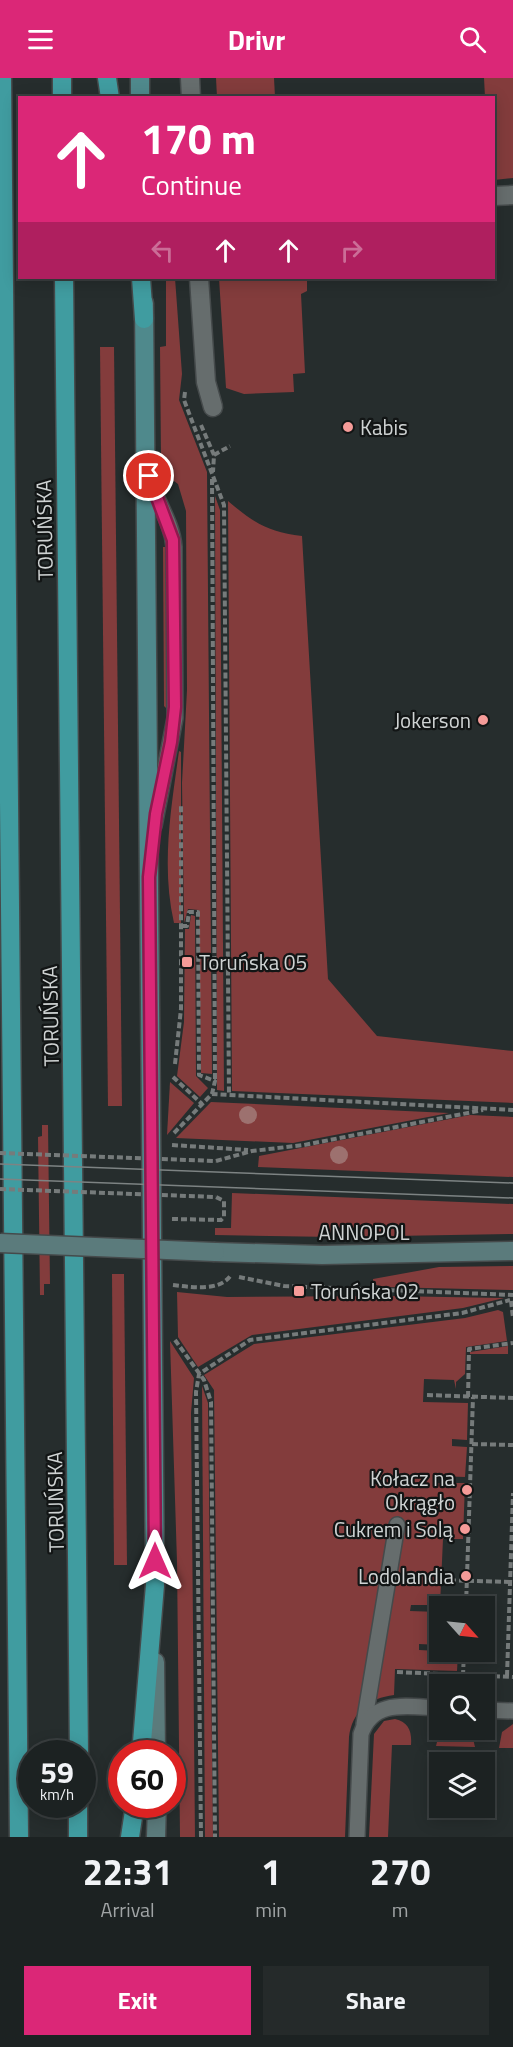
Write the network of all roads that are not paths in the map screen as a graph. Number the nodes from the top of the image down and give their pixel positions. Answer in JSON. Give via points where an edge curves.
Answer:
{"nodes":[{"id":1,"x":2,"y":78,"type":"edge"},
{"id":2,"x":62,"y":78,"type":"edge"},
{"id":3,"x":106,"y":78,"type":"edge"},
{"id":4,"x":140,"y":78,"type":"edge"},
{"id":5,"x":190,"y":78,"type":"edge"},
{"id":6,"x":62,"y":96,"type":"edge"},
{"id":7,"x":110,"y":96,"type":"edge"},
{"id":8,"x":140,"y":96,"type":"edge"},
{"id":9,"x":190,"y":96,"type":"edge"},
{"id":10,"x":513,"y":195,"type":"edge"},
{"id":11,"x":495,"y":196,"type":"edge"},
{"id":12,"x":64,"y":279,"type":"edge"},
{"id":13,"x":142,"y":279,"type":"edge"},
{"id":14,"x":199,"y":279,"type":"edge"},
{"id":15,"x":144,"y":320,"type":"joint"},
{"id":16,"x":213,"y":407,"type":"dead end"},
{"id":17,"x":145,"y":452,"type":"junction"},
{"id":18,"x":149,"y":877,"type":"junction"},
{"id":19,"x":0,"y":1243,"type":"edge"},
{"id":20,"x":513,"y":1251,"type":"edge"},
{"id":21,"x":397,"y":1525,"type":"dead end"},
{"id":22,"x":155,"y":1585,"type":"junction"},
{"id":23,"x":429,"y":1708,"type":"edge"},
{"id":24,"x":495,"y":1710,"type":"edge"},
{"id":25,"x":513,"y":1711,"type":"edge"},
{"id":26,"x":364,"y":1724,"type":"junction"},
{"id":27,"x":79,"y":1740,"type":"edge"},
{"id":28,"x":142,"y":1740,"type":"edge"},
{"id":29,"x":156,"y":1740,"type":"edge"},
{"id":30,"x":78,"y":1818,"type":"edge"},
{"id":31,"x":133,"y":1818,"type":"edge"},
{"id":32,"x":157,"y":1818,"type":"edge"},
{"id":33,"x":19,"y":1837,"type":"edge"},
{"id":34,"x":78,"y":1837,"type":"edge"},
{"id":35,"x":130,"y":1837,"type":"edge"},
{"id":36,"x":156,"y":1837,"type":"edge"},
{"id":37,"x":357,"y":1837,"type":"edge"}],
"edges":[{"from":1,"to":33,"type":"highway","name":"TORUŃSKA"},
{"from":2,"to":6,"type":"highway"},
{"from":3,"to":7,"type":"highway"},
{"from":4,"to":8,"type":"main road"},
{"from":5,"to":9,"type":"street"},
{"from":10,"to":11,"type":"street"},
{"from":12,"to":27,"type":"highway","name":"TORUŃSKA"},
{"from":13,"to":15,"type":"highway"},
{"from":14,"to":16,"type":"street","via":[[206,382]]},
{"from":15,"to":17,"type":"main road"},
{"from":17,"to":18,"type":"main road"},
{"from":17,"to":18,"type":"lane","via":[[151,486],[172,532],[174,556],[175,718],[156,814]]},
{"from":18,"to":22,"type":"main road"},
{"from":19,"to":20,"type":"street","name":"ANNOPOL","bridge":true,"via":[[322,1255]]},
{"from":21,"to":26,"type":"lane"},
{"from":22,"to":28,"type":"highway"},
{"from":22,"to":29,"type":"street"},
{"from":23,"to":26,"type":"lane","via":[[388,1707],[370,1715]]},
{"from":24,"to":25,"type":"lane"},
{"from":26,"to":37,"type":"lane"},
{"from":30,"to":34,"type":"highway"},
{"from":31,"to":35,"type":"highway"},
{"from":32,"to":36,"type":"street"}]}
